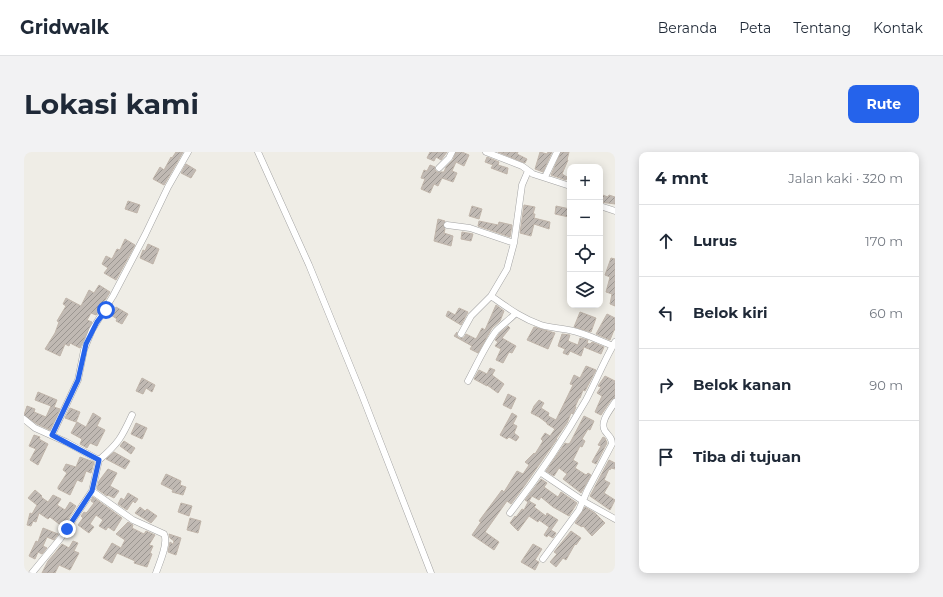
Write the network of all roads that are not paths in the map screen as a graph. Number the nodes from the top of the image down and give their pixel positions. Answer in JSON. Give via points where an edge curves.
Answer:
{"nodes":[{"id":1,"x":188,"y":152,"type":"edge"},
{"id":2,"x":258,"y":152,"type":"edge"},
{"id":3,"x":452,"y":152,"type":"edge"},
{"id":4,"x":486,"y":152,"type":"edge"},
{"id":5,"x":557,"y":152,"type":"edge"},
{"id":6,"x":439,"y":168,"type":"dead end"},
{"id":7,"x":528,"y":171,"type":"junction"},
{"id":8,"x":546,"y":177,"type":"junction"},
{"id":9,"x":567,"y":185,"type":"edge"},
{"id":10,"x":603,"y":207,"type":"edge"},
{"id":11,"x":615,"y":211,"type":"edge"},
{"id":12,"x":447,"y":225,"type":"dead end"},
{"id":13,"x":514,"y":243,"type":"junction"},
{"id":14,"x":491,"y":296,"type":"junction"},
{"id":15,"x":515,"y":314,"type":"junction"},
{"id":16,"x":461,"y":334,"type":"dead end"},
{"id":17,"x":614,"y":344,"type":"edge"},
{"id":18,"x":468,"y":381,"type":"dead end"},
{"id":19,"x":615,"y":402,"type":"edge"},
{"id":20,"x":132,"y":415,"type":"dead end"},
{"id":21,"x":24,"y":419,"type":"edge"},
{"id":22,"x":52,"y":435,"type":"junction"},
{"id":23,"x":99,"y":460,"type":"junction"},
{"id":24,"x":540,"y":472,"type":"junction"},
{"id":25,"x":92,"y":491,"type":"junction"},
{"id":26,"x":582,"y":501,"type":"junction"},
{"id":27,"x":510,"y":513,"type":"dead end"},
{"id":28,"x":615,"y":519,"type":"edge"},
{"id":29,"x":543,"y":559,"type":"dead end"},
{"id":30,"x":32,"y":573,"type":"edge"},
{"id":31,"x":156,"y":573,"type":"edge"},
{"id":32,"x":431,"y":573,"type":"edge"}],
"edges":[{"from":1,"to":22,"type":"street","via":[[113,296],[92,330],[84,350],[78,380]]},
{"from":2,"to":32,"type":"street","via":[[309,266]]},
{"from":3,"to":6,"type":"street"},
{"from":4,"to":7,"type":"street","via":[[518,164]]},
{"from":5,"to":8,"type":"street"},
{"from":7,"to":8,"type":"street"},
{"from":7,"to":13,"type":"street","via":[[522,184]]},
{"from":8,"to":9,"type":"street"},
{"from":10,"to":11,"type":"street"},
{"from":12,"to":13,"type":"street","via":[[470,228]]},
{"from":13,"to":14,"type":"street","via":[[507,268]]},
{"from":14,"to":15,"type":"street"},
{"from":14,"to":16,"type":"street","via":[[471,316]]},
{"from":15,"to":17,"type":"street","via":[[545,326]]},
{"from":15,"to":18,"type":"street","via":[[493,336]]},
{"from":17,"to":24,"type":"street","via":[[576,417]]},
{"from":19,"to":26,"type":"street","via":[[603,424],[612,444]]},
{"from":20,"to":23,"type":"street","via":[[121,439]]},
{"from":21,"to":22,"type":"street","via":[[35,428]]},
{"from":22,"to":23,"type":"street"},
{"from":23,"to":25,"type":"street"},
{"from":24,"to":26,"type":"street"},
{"from":24,"to":27,"type":"street"},
{"from":25,"to":30,"type":"street"},
{"from":25,"to":31,"type":"street","via":[[133,520],[166,536]]},
{"from":26,"to":28,"type":"street"},
{"from":26,"to":29,"type":"street","via":[[579,510]]}]}
